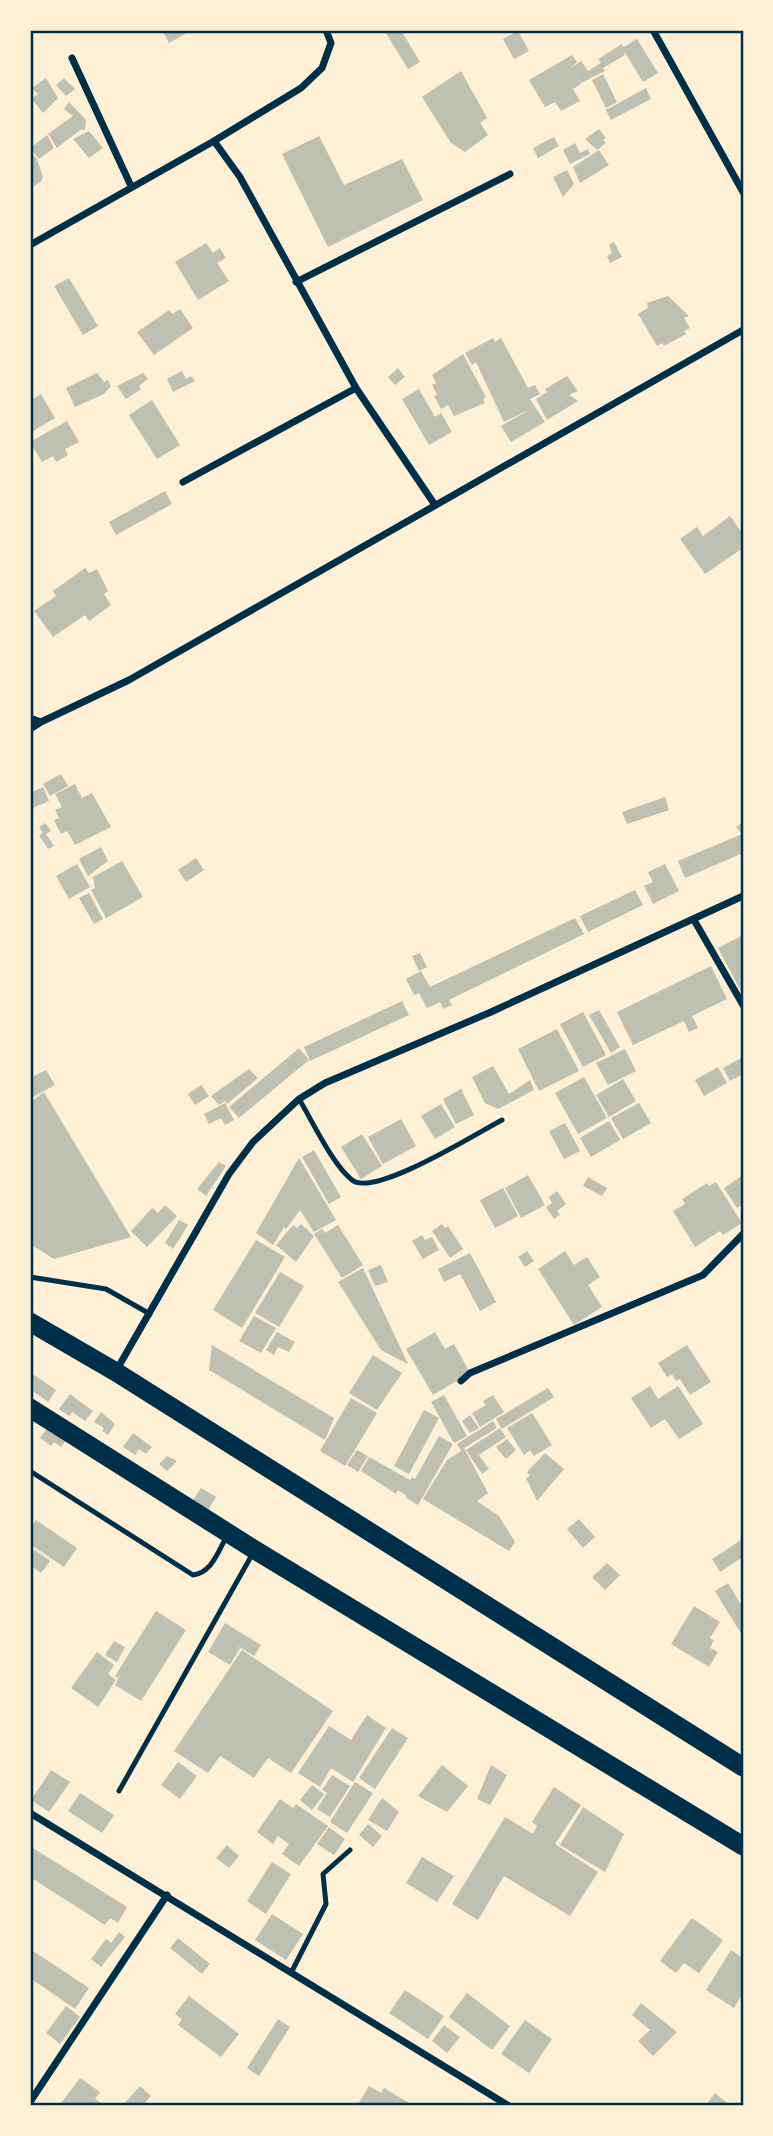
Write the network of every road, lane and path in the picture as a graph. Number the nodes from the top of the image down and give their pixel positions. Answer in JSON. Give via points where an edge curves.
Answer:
{"nodes":[{"id":1,"x":326,"y":30,"type":"edge"},
{"id":2,"x":653,"y":30,"type":"edge"},
{"id":3,"x":72,"y":58,"type":"dead end"},
{"id":4,"x":214,"y":141,"type":"junction"},
{"id":5,"x":510,"y":174,"type":"dead end"},
{"id":6,"x":131,"y":186,"type":"junction"},
{"id":7,"x":743,"y":192,"type":"edge"},
{"id":8,"x":30,"y":245,"type":"edge"},
{"id":9,"x":296,"y":282,"type":"junction"},
{"id":10,"x":743,"y":330,"type":"edge"},
{"id":11,"x":356,"y":388,"type":"junction"},
{"id":12,"x":183,"y":482,"type":"dead end"},
{"id":13,"x":435,"y":505,"type":"junction"},
{"id":14,"x":30,"y":718,"type":"edge"},
{"id":15,"x":41,"y":722,"type":"junction"},
{"id":16,"x":30,"y":729,"type":"edge"},
{"id":17,"x":743,"y":896,"type":"edge"},
{"id":18,"x":694,"y":919,"type":"junction"},
{"id":19,"x":743,"y":1005,"type":"edge"},
{"id":20,"x":299,"y":1099,"type":"junction"},
{"id":21,"x":502,"y":1119,"type":"dead end"},
{"id":22,"x":743,"y":1234,"type":"edge"},
{"id":23,"x":30,"y":1277,"type":"edge"},
{"id":24,"x":150,"y":1314,"type":"junction"},
{"id":25,"x":30,"y":1322,"type":"edge"},
{"id":26,"x":116,"y":1372,"type":"junction"},
{"id":27,"x":461,"y":1381,"type":"dead end"},
{"id":28,"x":30,"y":1408,"type":"edge"},
{"id":29,"x":30,"y":1471,"type":"edge"},
{"id":30,"x":229,"y":1533,"type":"junction"},
{"id":31,"x":255,"y":1550,"type":"junction"},
{"id":32,"x":743,"y":1767,"type":"edge"},
{"id":33,"x":119,"y":1791,"type":"dead end"},
{"id":34,"x":30,"y":1813,"type":"edge"},
{"id":35,"x":743,"y":1846,"type":"edge"},
{"id":36,"x":349,"y":1850,"type":"dead end"},
{"id":37,"x":167,"y":1895,"type":"junction"},
{"id":38,"x":290,"y":1973,"type":"junction"},
{"id":39,"x":30,"y":2102,"type":"edge"},
{"id":40,"x":509,"y":2106,"type":"edge"}],
"edges":[{"from":1,"to":4,"type":"street","via":[[331,43],[322,68],[301,88]]},
{"from":2,"to":7,"type":"street"},
{"from":3,"to":6,"type":"street"},
{"from":4,"to":6,"type":"street"},
{"from":4,"to":9,"type":"street","via":[[240,177]]},
{"from":5,"to":9,"type":"street"},
{"from":6,"to":8,"type":"street"},
{"from":9,"to":11,"type":"street"},
{"from":10,"to":13,"type":"street"},
{"from":11,"to":12,"type":"street"},
{"from":11,"to":13,"type":"street"},
{"from":13,"to":15,"type":"street","via":[[129,680]]},
{"from":14,"to":15,"type":"street"},
{"from":15,"to":16,"type":"street"},
{"from":17,"to":18,"type":"street"},
{"from":18,"to":19,"type":"street"},
{"from":18,"to":20,"type":"street","via":[[325,1083]]},
{"from":20,"to":21,"type":"lane","via":[[337,1161],[353,1181],[364,1184],[390,1179]]},
{"from":20,"to":24,"type":"street","via":[[253,1142],[229,1174]]},
{"from":22,"to":27,"type":"street","via":[[703,1275],[470,1373]]},
{"from":23,"to":24,"type":"lane","via":[[107,1289]]},
{"from":24,"to":26,"type":"street"},
{"from":25,"to":26,"type":"highway"},
{"from":26,"to":32,"type":"highway"},
{"from":28,"to":30,"type":"highway"},
{"from":29,"to":30,"type":"lane","via":[[193,1575],[209,1568]]},
{"from":30,"to":31,"type":"highway"},
{"from":31,"to":33,"type":"lane"},
{"from":31,"to":35,"type":"highway"},
{"from":34,"to":37,"type":"street"},
{"from":36,"to":38,"type":"lane","via":[[323,1874],[326,1904]]},
{"from":37,"to":38,"type":"street"},
{"from":37,"to":39,"type":"street"},
{"from":38,"to":40,"type":"street"}]}
